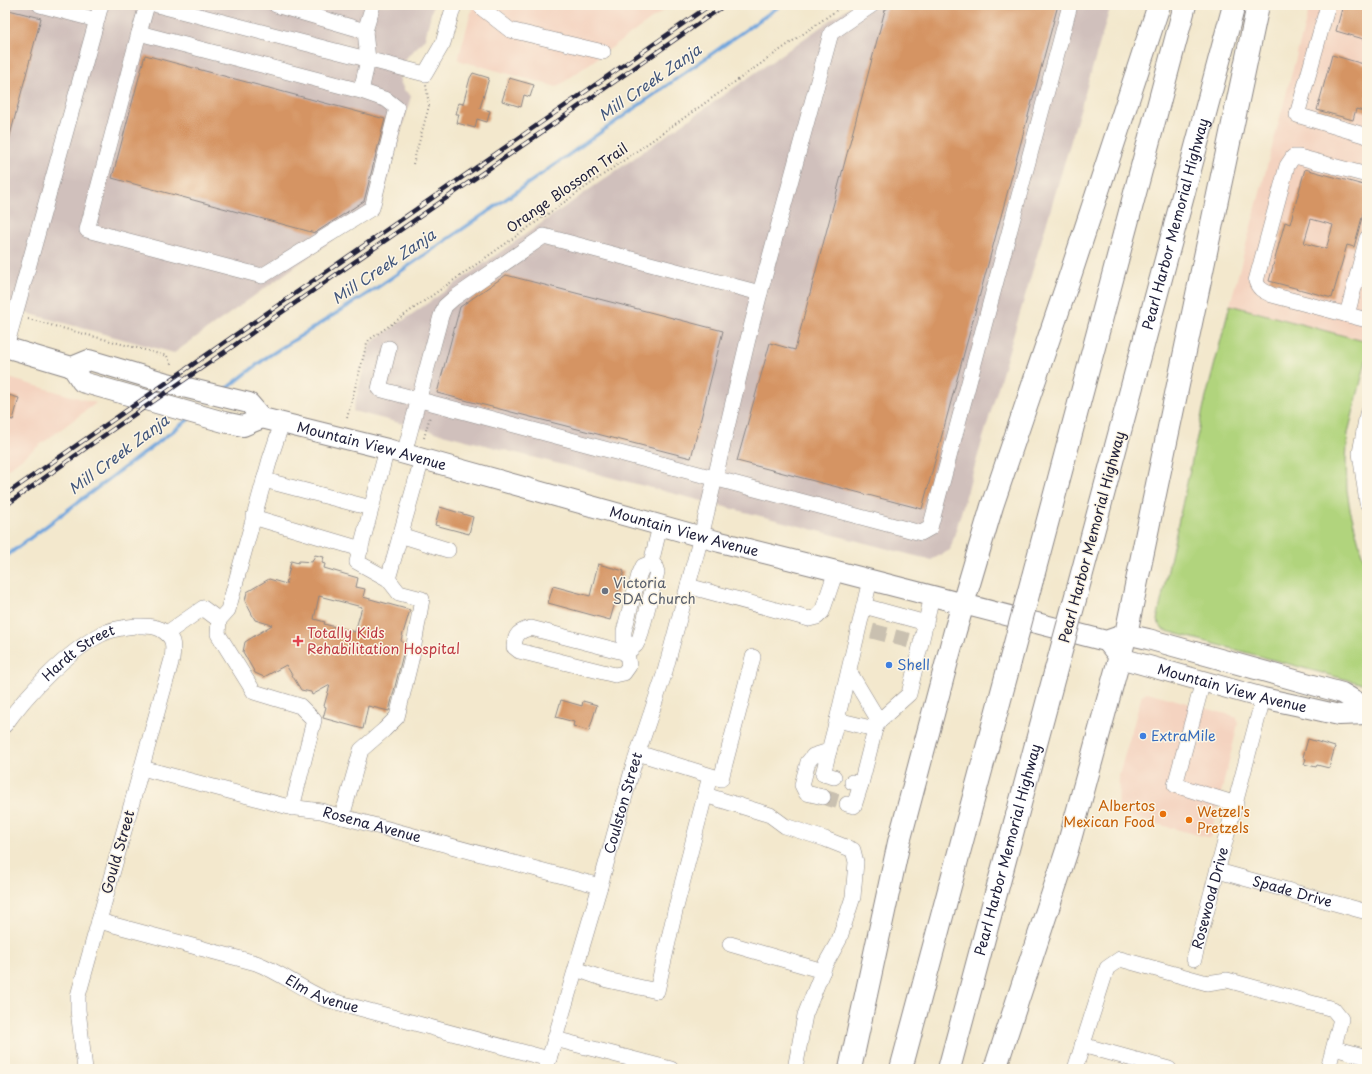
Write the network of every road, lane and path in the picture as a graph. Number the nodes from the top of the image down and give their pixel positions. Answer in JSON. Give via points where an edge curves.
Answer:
{"nodes":[{"id":1,"x":40,"y":5,"type":"edge"},
{"id":2,"x":101,"y":5,"type":"edge"},
{"id":3,"x":147,"y":5,"type":"edge"},
{"id":4,"x":157,"y":5,"type":"edge"},
{"id":5,"x":276,"y":5,"type":"edge"},
{"id":6,"x":373,"y":5,"type":"edge"},
{"id":7,"x":454,"y":5,"type":"edge"},
{"id":8,"x":480,"y":5,"type":"edge"},
{"id":9,"x":844,"y":5,"type":"edge"},
{"id":10,"x":872,"y":5,"type":"edge"},
{"id":11,"x":1070,"y":5,"type":"edge"},
{"id":12,"x":1159,"y":5,"type":"edge"},
{"id":13,"x":1185,"y":5,"type":"edge"},
{"id":14,"x":1234,"y":5,"type":"edge"},
{"id":15,"x":1258,"y":5,"type":"edge"},
{"id":16,"x":1328,"y":5,"type":"edge"},
{"id":17,"x":97,"y":20,"type":"junction"},
{"id":18,"x":366,"y":31,"type":"junction"},
{"id":19,"x":139,"y":33,"type":"junction"},
{"id":20,"x":604,"y":52,"type":"dead end"},
{"id":21,"x":368,"y":60,"type":"junction"},
{"id":22,"x":425,"y":74,"type":"junction"},
{"id":23,"x":361,"y":91,"type":"junction"},
{"id":24,"x":1367,"y":136,"type":"edge"},
{"id":25,"x":413,"y":164,"type":"dead end"},
{"id":26,"x":1367,"y":175,"type":"edge"},
{"id":27,"x":1367,"y":238,"type":"edge"},
{"id":28,"x":760,"y":293,"type":"junction"},
{"id":29,"x":12,"y":298,"type":"edge"},
{"id":30,"x":16,"y":315,"type":"junction"},
{"id":31,"x":1347,"y":315,"type":"junction"},
{"id":32,"x":1367,"y":320,"type":"edge"},
{"id":33,"x":6,"y":347,"type":"edge"},
{"id":34,"x":389,"y":348,"type":"dead end"},
{"id":35,"x":172,"y":366,"type":"dead end"},
{"id":36,"x":72,"y":367,"type":"junction"},
{"id":37,"x":418,"y":400,"type":"junction"},
{"id":38,"x":1367,"y":414,"type":"edge"},
{"id":39,"x":262,"y":418,"type":"junction"},
{"id":40,"x":347,"y":418,"type":"dead end"},
{"id":41,"x":282,"y":423,"type":"junction"},
{"id":42,"x":404,"y":454,"type":"junction"},
{"id":43,"x":714,"y":478,"type":"junction"},
{"id":44,"x":264,"y":480,"type":"junction"},
{"id":45,"x":1367,"y":503,"type":"edge"},
{"id":46,"x":371,"y":508,"type":"junction"},
{"id":47,"x":254,"y":517,"type":"junction"},
{"id":48,"x":660,"y":526,"type":"junction"},
{"id":49,"x":400,"y":535,"type":"junction"},
{"id":50,"x":701,"y":537,"type":"junction"},
{"id":51,"x":361,"y":548,"type":"junction"},
{"id":52,"x":448,"y":550,"type":"dead end"},
{"id":53,"x":836,"y":571,"type":"junction"},
{"id":54,"x":388,"y":579,"type":"junction"},
{"id":55,"x":870,"y":580,"type":"junction"},
{"id":56,"x":688,"y":586,"type":"junction"},
{"id":57,"x":932,"y":596,"type":"junction"},
{"id":58,"x":963,"y":604,"type":"junction"},
{"id":59,"x":864,"y":606,"type":"junction"},
{"id":60,"x":219,"y":620,"type":"junction"},
{"id":61,"x":926,"y":623,"type":"junction"},
{"id":62,"x":1126,"y":634,"type":"junction"},
{"id":63,"x":169,"y":635,"type":"junction"},
{"id":64,"x":1106,"y":641,"type":"junction"},
{"id":65,"x":627,"y":653,"type":"junction"},
{"id":66,"x":753,"y":657,"type":"dead end"},
{"id":67,"x":1120,"y":658,"type":"junction"},
{"id":68,"x":849,"y":670,"type":"junction"},
{"id":69,"x":1203,"y":681,"type":"junction"},
{"id":70,"x":1264,"y":698,"type":"junction"},
{"id":71,"x":1367,"y":708,"type":"edge"},
{"id":72,"x":1367,"y":712,"type":"edge"},
{"id":73,"x":837,"y":720,"type":"junction"},
{"id":74,"x":5,"y":725,"type":"edge"},
{"id":75,"x":877,"y":725,"type":"junction"},
{"id":76,"x":829,"y":751,"type":"junction"},
{"id":77,"x":638,"y":752,"type":"junction"},
{"id":78,"x":142,"y":768,"type":"junction"},
{"id":79,"x":710,"y":776,"type":"junction"},
{"id":80,"x":834,"y":778,"type":"dead end"},
{"id":81,"x":705,"y":795,"type":"junction"},
{"id":82,"x":823,"y":797,"type":"tunnel mouth"},
{"id":83,"x":847,"y":804,"type":"dead end"},
{"id":84,"x":1236,"y":804,"type":"junction"},
{"id":85,"x":292,"y":808,"type":"junction"},
{"id":86,"x":342,"y":817,"type":"junction"},
{"id":87,"x":1218,"y":871,"type":"junction"},
{"id":88,"x":600,"y":886,"type":"junction"},
{"id":89,"x":1367,"y":912,"type":"edge"},
{"id":90,"x":99,"y":921,"type":"junction"},
{"id":91,"x":730,"y":944,"type":"dead end"},
{"id":92,"x":1194,"y":959,"type":"dead end"},
{"id":93,"x":576,"y":969,"type":"junction"},
{"id":94,"x":823,"y":971,"type":"junction"},
{"id":95,"x":555,"y":1039,"type":"junction"},
{"id":96,"x":1082,"y":1045,"type":"junction"},
{"id":97,"x":1334,"y":1048,"type":"junction"},
{"id":98,"x":1367,"y":1057,"type":"edge"},
{"id":99,"x":548,"y":1064,"type":"edge"},
{"id":100,"x":86,"y":1069,"type":"edge"},
{"id":101,"x":671,"y":1069,"type":"edge"},
{"id":102,"x":795,"y":1069,"type":"edge"},
{"id":103,"x":850,"y":1069,"type":"edge"},
{"id":104,"x":901,"y":1069,"type":"edge"},
{"id":105,"x":950,"y":1069,"type":"edge"},
{"id":106,"x":995,"y":1069,"type":"edge"},
{"id":107,"x":1075,"y":1069,"type":"edge"},
{"id":108,"x":1169,"y":1069,"type":"edge"},
{"id":109,"x":1328,"y":1069,"type":"edge"}],
"edges":[{"from":1,"to":17,"type":"street"},
{"from":2,"to":17,"type":"street"},
{"from":3,"to":19,"type":"street"},
{"from":4,"to":21,"type":"street"},
{"from":5,"to":18,"type":"street"},
{"from":6,"to":18,"type":"street"},
{"from":7,"to":22,"type":"street","via":[[443,43]]},
{"from":8,"to":20,"type":"street","via":[[510,30]]},
{"from":9,"to":40,"type":"path","name":"Orange Blossom Trail","via":[[369,340]]},
{"from":10,"to":28,"type":"street","name":"Coulston Street","via":[[831,33]]},
{"from":11,"to":43,"type":"street","via":[[930,528],[921,533]]},
{"from":12,"to":58,"type":"highway","via":[[992,506]]},
{"from":13,"to":104,"type":"highway","bridge":true},
{"from":14,"to":105,"type":"highway","name":"Pearl Harbor Memorial Highway","bridge":true},
{"from":15,"to":62,"type":"highway"},
{"from":16,"to":24,"type":"street","via":[[1297,115]]},
{"from":17,"to":29,"type":"street"},
{"from":18,"to":21,"type":"street"},
{"from":19,"to":23,"type":"street"},
{"from":19,"to":23,"type":"street","via":[[87,230],[262,276],[372,208],[397,108],[387,100]]},
{"from":21,"to":22,"type":"street"},
{"from":21,"to":23,"type":"street"},
{"from":22,"to":25,"type":"path","via":[[429,106]]},
{"from":26,"to":31,"type":"street","via":[[1299,157],[1293,158],[1287,166],[1256,281],[1261,290]]},
{"from":27,"to":31,"type":"street"},
{"from":28,"to":37,"type":"street","via":[[544,236],[445,306]]},
{"from":28,"to":43,"type":"street","name":"Coulston Street"},
{"from":29,"to":30,"type":"street"},
{"from":30,"to":33,"type":"street"},
{"from":30,"to":35,"type":"path","via":[[167,356]]},
{"from":31,"to":32,"type":"street"},
{"from":33,"to":36,"type":"main road"},
{"from":34,"to":37,"type":"street","via":[[378,389]]},
{"from":36,"to":39,"type":"main road","via":[[89,360],[249,403]]},
{"from":36,"to":39,"type":"main road","via":[[82,382],[224,422],[243,426]]},
{"from":37,"to":42,"type":"street"},
{"from":37,"to":43,"type":"street"},
{"from":38,"to":45,"type":"street","via":[[1360,453]]},
{"from":39,"to":41,"type":"main road","name":"Mountain View Avenue"},
{"from":41,"to":42,"type":"main road","name":"Mountain View Avenue"},
{"from":41,"to":44,"type":"street"},
{"from":42,"to":46,"type":"street"},
{"from":42,"to":48,"type":"main road","name":"Mountain View Avenue"},
{"from":42,"to":49,"type":"street"},
{"from":43,"to":50,"type":"street","name":"Coulston Street"},
{"from":44,"to":46,"type":"street"},
{"from":44,"to":47,"type":"street"},
{"from":46,"to":51,"type":"street"},
{"from":47,"to":51,"type":"street"},
{"from":47,"to":60,"type":"street","via":[[228,610]]},
{"from":48,"to":50,"type":"main road","name":"Mountain View Avenue"},
{"from":48,"to":65,"type":"street","via":[[651,563],[643,566],[639,576],[624,631]]},
{"from":49,"to":52,"type":"street"},
{"from":49,"to":54,"type":"street"},
{"from":50,"to":53,"type":"main road","name":"Mountain View Avenue"},
{"from":50,"to":56,"type":"street","name":"Coulston Street"},
{"from":51,"to":54,"type":"street","via":[[357,562]]},
{"from":53,"to":55,"type":"main road","name":"Mountain View Avenue"},
{"from":53,"to":56,"type":"street","via":[[822,612],[810,619]]},
{"from":54,"to":86,"type":"street","via":[[399,593],[422,599],[412,656],[397,717],[361,750]]},
{"from":55,"to":57,"type":"main road","name":"Mountain View Avenue"},
{"from":55,"to":59,"type":"street"},
{"from":56,"to":77,"type":"street","name":"Coulston Street","via":[[664,675]]},
{"from":57,"to":58,"type":"main road","name":"Mountain View Avenue"},
{"from":57,"to":61,"type":"street"},
{"from":58,"to":64,"type":"main road","name":"Mountain View Avenue"},
{"from":58,"to":103,"type":"highway","via":[[899,842]]},
{"from":59,"to":61,"type":"street"},
{"from":59,"to":68,"type":"street","via":[[866,629]]},
{"from":60,"to":63,"type":"street","via":[[204,608]]},
{"from":60,"to":85,"type":"street","via":[[218,634],[254,692],[300,706],[314,720]]},
{"from":61,"to":75,"type":"street","via":[[917,642],[909,694]]},
{"from":62,"to":64,"type":"main road"},
{"from":62,"to":67,"type":"highway"},
{"from":62,"to":71,"type":"main road","name":"Mountain View Avenue","via":[[1342,693]]},
{"from":63,"to":74,"type":"street","name":"Hardt Street","via":[[156,627],[133,626],[96,637],[49,675]]},
{"from":63,"to":78,"type":"street","name":"Gould Street","via":[[174,647],[172,659]]},
{"from":64,"to":67,"type":"main road"},
{"from":65,"to":65,"type":"street","via":[[531,628],[519,633],[514,639],[514,647],[519,651],[615,675],[624,673],[629,666]]},
{"from":66,"to":79,"type":"street","via":[[721,779]]},
{"from":67,"to":69,"type":"main road","name":"Mountain View Avenue"},
{"from":67,"to":106,"type":"highway","via":[[1066,850]]},
{"from":68,"to":73,"type":"street"},
{"from":68,"to":75,"type":"street"},
{"from":69,"to":70,"type":"main road","name":"Mountain View Avenue"},
{"from":69,"to":84,"type":"street","via":[[1175,785]]},
{"from":70,"to":72,"type":"main road","name":"Mountain View Avenue","via":[[1339,715]]},
{"from":70,"to":84,"type":"street","name":"Rosewood Drive"},
{"from":73,"to":75,"type":"street"},
{"from":73,"to":76,"type":"street"},
{"from":75,"to":83,"type":"street","via":[[856,783],[854,806]]},
{"from":76,"to":80,"type":"street","via":[[822,774]]},
{"from":76,"to":82,"type":"street","via":[[813,756],[808,762],[802,785],[806,793]]},
{"from":77,"to":79,"type":"street"},
{"from":77,"to":88,"type":"street","name":"Coulston Street"},
{"from":78,"to":85,"type":"street","name":"Rosena Avenue"},
{"from":78,"to":90,"type":"street","name":"Gould Street"},
{"from":79,"to":81,"type":"street"},
{"from":81,"to":93,"type":"street","via":[[657,991],[607,980]]},
{"from":81,"to":94,"type":"street","via":[[770,816],[785,826],[853,850],[856,862],[853,897],[839,940]]},
{"from":84,"to":87,"type":"street","name":"Rosewood Drive"},
{"from":85,"to":86,"type":"street","name":"Rosena Avenue"},
{"from":86,"to":88,"type":"street","name":"Rosena Avenue"},
{"from":87,"to":89,"type":"street","name":"Spade Drive"},
{"from":87,"to":92,"type":"street","name":"Rosewood Drive"},
{"from":88,"to":93,"type":"street","name":"Coulston Street"},
{"from":90,"to":99,"type":"street","name":"Elm Avenue","via":[[256,963],[325,999]]},
{"from":90,"to":100,"type":"street","name":"Gould Street","via":[[78,1003]]},
{"from":91,"to":94,"type":"street"},
{"from":93,"to":95,"type":"street","name":"Coulston Street"},
{"from":94,"to":102,"type":"street","via":[[805,1015]]},
{"from":95,"to":99,"type":"street","name":"Coulston Street"},
{"from":95,"to":101,"type":"street"},
{"from":96,"to":97,"type":"street","via":[[1107,968],[1120,959],[1207,983],[1227,980],[1333,1009],[1341,1019]]},
{"from":96,"to":107,"type":"street"},
{"from":96,"to":108,"type":"street"},
{"from":97,"to":98,"type":"street"},
{"from":97,"to":109,"type":"street"}]}
